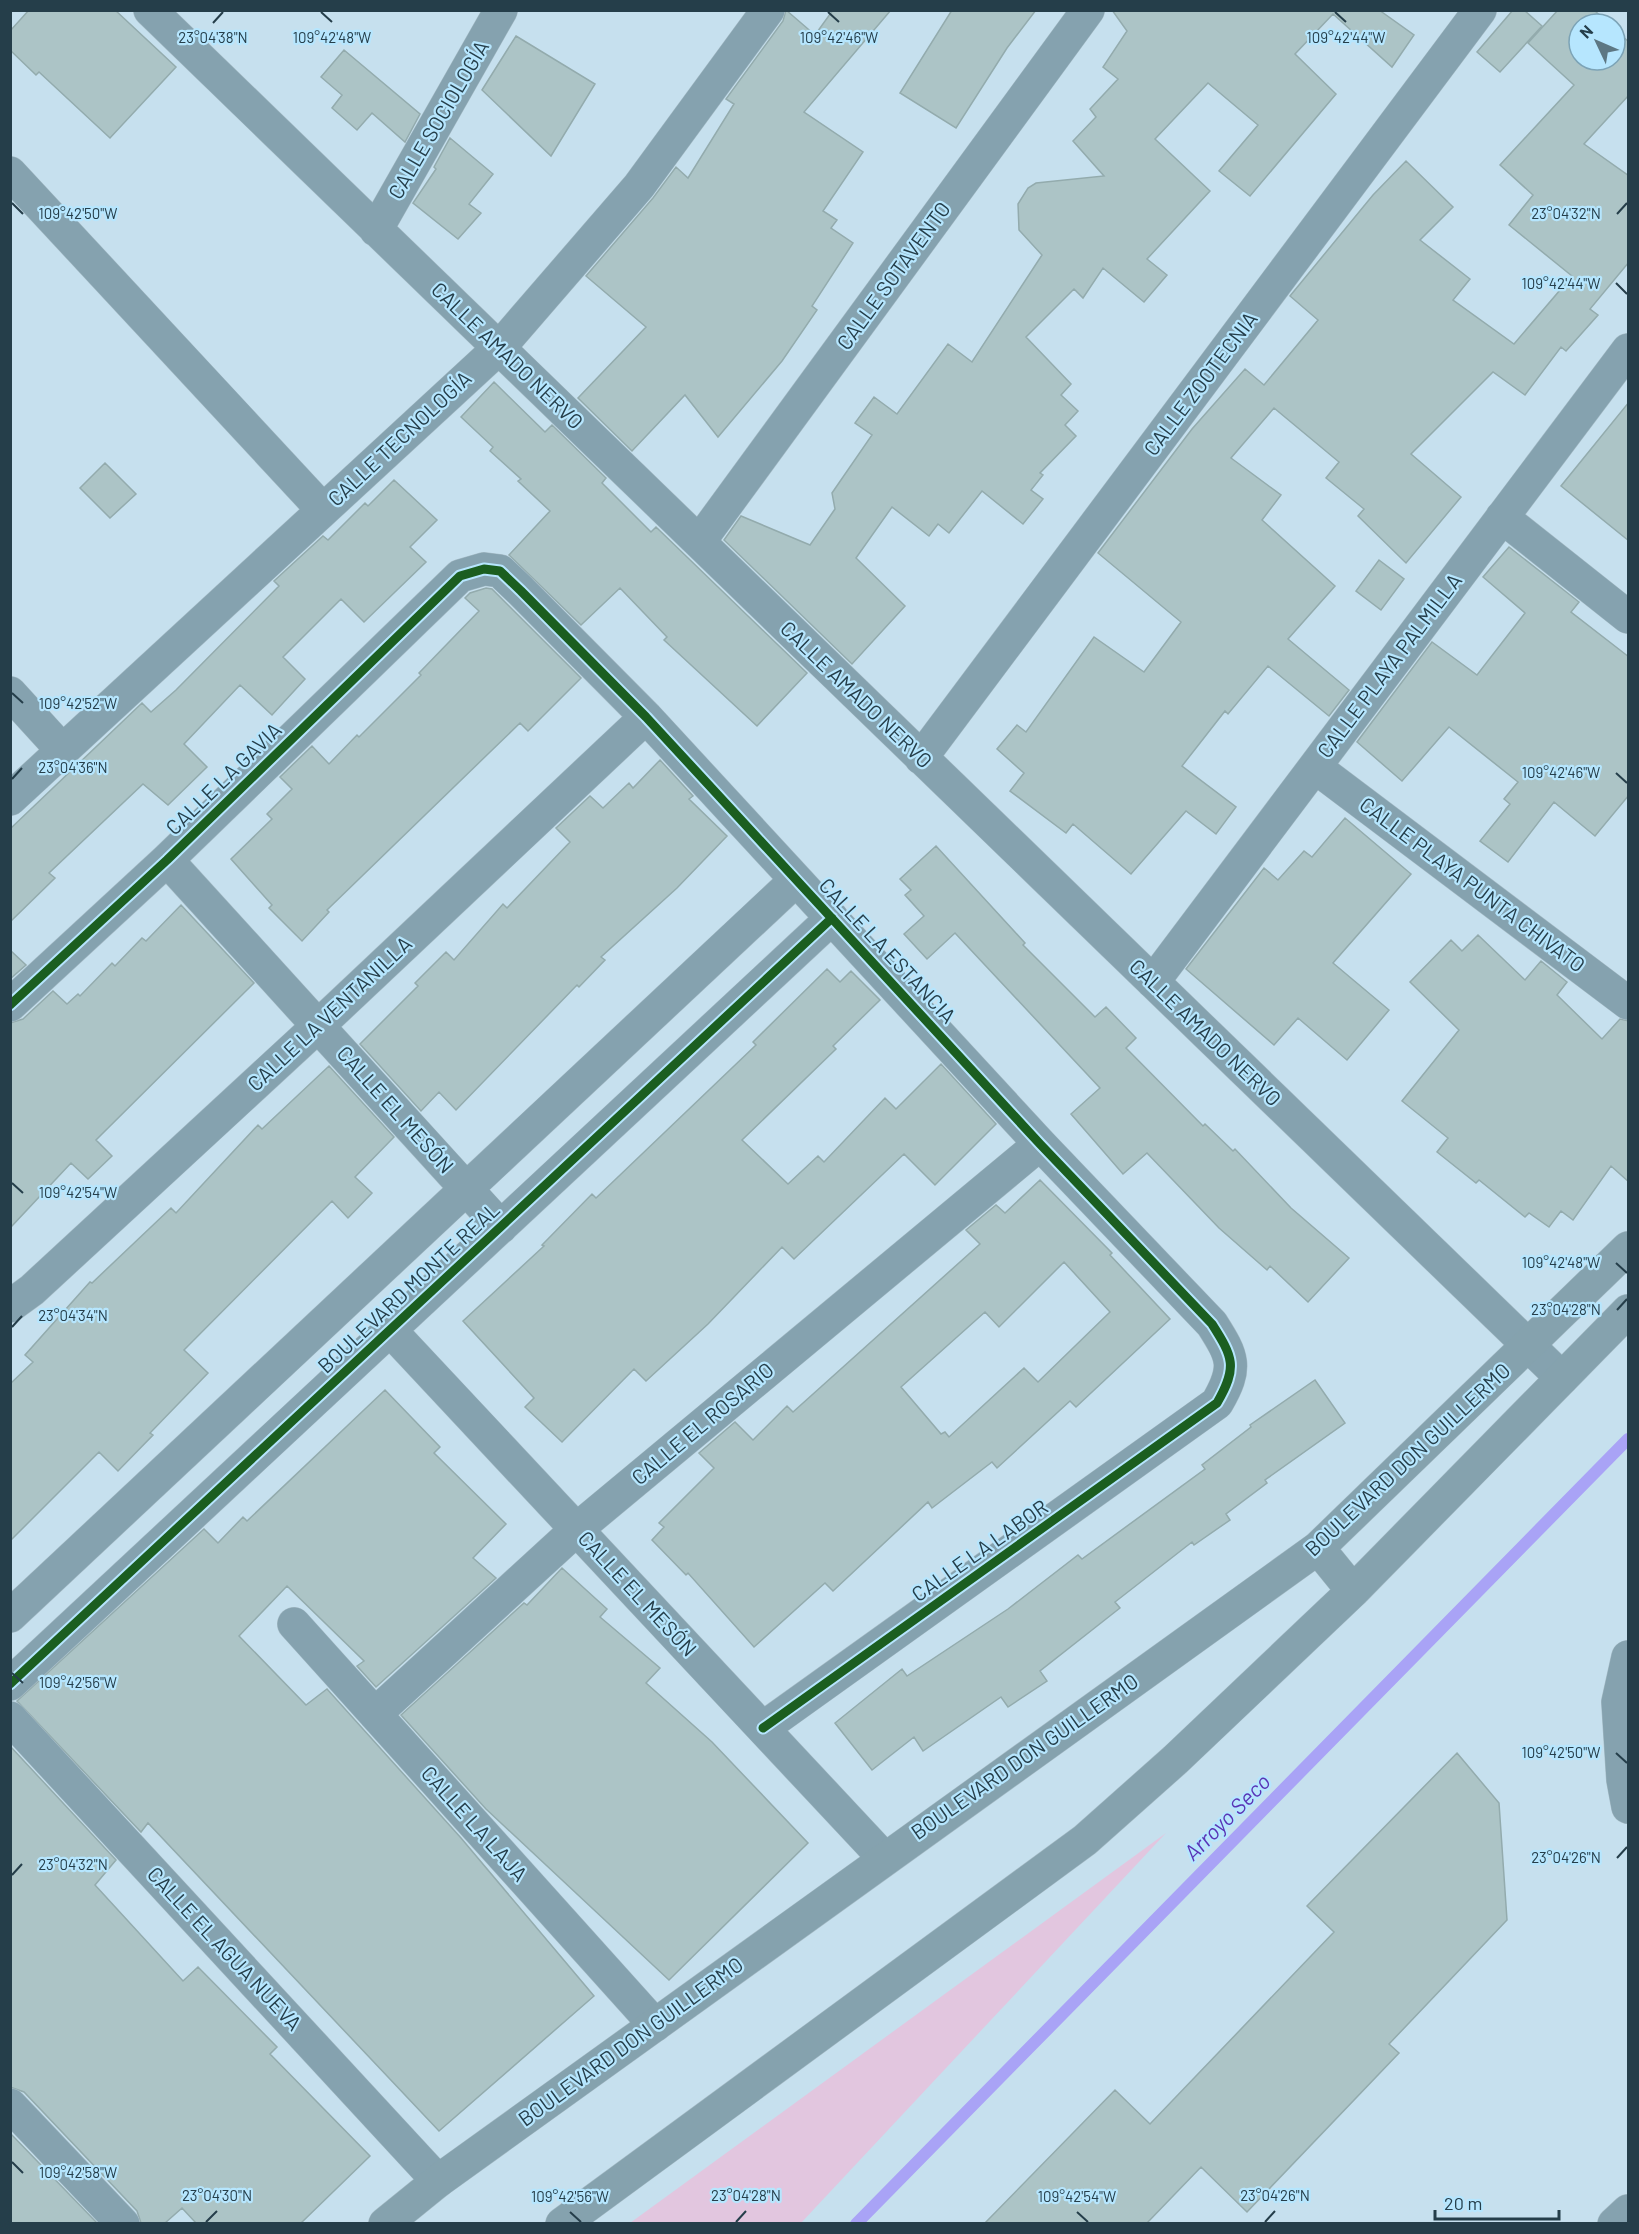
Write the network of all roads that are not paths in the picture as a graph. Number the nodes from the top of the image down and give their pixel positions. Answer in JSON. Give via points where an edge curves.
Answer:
{"nodes":[{"id":1,"x":150,"y":10,"type":"edge"},
{"id":2,"x":501,"y":10,"type":"edge"},
{"id":3,"x":768,"y":10,"type":"edge"},
{"id":4,"x":1088,"y":10,"type":"edge"},
{"id":5,"x":1480,"y":10,"type":"edge"},
{"id":6,"x":10,"y":173,"type":"edge"},
{"id":7,"x":376,"y":230,"type":"junction"},
{"id":8,"x":499,"y":348,"type":"junction"},
{"id":9,"x":1629,"y":350,"type":"edge"},
{"id":10,"x":323,"y":510,"type":"junction"},
{"id":11,"x":1502,"y":517,"type":"junction"},
{"id":12,"x":699,"y":542,"type":"junction"},
{"id":13,"x":460,"y":576,"type":"joint"},
{"id":14,"x":1629,"y":617,"type":"edge"},
{"id":15,"x":10,"y":693,"type":"edge"},
{"id":16,"x":646,"y":717,"type":"junction"},
{"id":17,"x":63,"y":751,"type":"junction"},
{"id":18,"x":921,"y":758,"type":"junction"},
{"id":19,"x":1314,"y":767,"type":"junction"},
{"id":20,"x":16,"y":782,"type":"edge"},
{"id":21,"x":167,"y":860,"type":"junction"},
{"id":22,"x":796,"y":880,"type":"junction"},
{"id":23,"x":832,"y":918,"type":"junction"},
{"id":24,"x":1153,"y":982,"type":"junction"},
{"id":25,"x":1629,"y":1003,"type":"edge"},
{"id":26,"x":10,"y":1005,"type":"edge"},
{"id":27,"x":318,"y":1026,"type":"junction"},
{"id":28,"x":1040,"y":1144,"type":"junction"},
{"id":29,"x":467,"y":1188,"type":"junction"},
{"id":30,"x":501,"y":1227,"type":"junction"},
{"id":31,"x":1629,"y":1248,"type":"edge"},
{"id":32,"x":10,"y":1306,"type":"edge"},
{"id":33,"x":1629,"y":1311,"type":"edge"},
{"id":34,"x":390,"y":1330,"type":"junction"},
{"id":35,"x":1529,"y":1347,"type":"junction"},
{"id":36,"x":1562,"y":1378,"type":"junction"},
{"id":37,"x":1216,"y":1403,"type":"joint"},
{"id":38,"x":577,"y":1529,"type":"junction"},
{"id":39,"x":1318,"y":1548,"type":"junction"},
{"id":40,"x":1353,"y":1592,"type":"junction"},
{"id":41,"x":10,"y":1616,"type":"edge"},
{"id":42,"x":294,"y":1624,"type":"dead end"},
{"id":43,"x":1629,"y":1657,"type":"edge"},
{"id":44,"x":10,"y":1684,"type":"edge"},
{"id":45,"x":375,"y":1714,"type":"junction"},
{"id":46,"x":10,"y":1718,"type":"edge"},
{"id":47,"x":763,"y":1728,"type":"junction"},
{"id":48,"x":1629,"y":1807,"type":"edge"},
{"id":49,"x":884,"y":1857,"type":"junction"},
{"id":50,"x":655,"y":2025,"type":"junction"},
{"id":51,"x":10,"y":2106,"type":"edge"},
{"id":52,"x":438,"y":2181,"type":"junction"},
{"id":53,"x":1629,"y":2211,"type":"edge"},
{"id":54,"x":123,"y":2223,"type":"edge"},
{"id":55,"x":385,"y":2223,"type":"edge"},
{"id":56,"x":562,"y":2223,"type":"edge"},
{"id":57,"x":1614,"y":2223,"type":"edge"}],
"edges":[{"from":1,"to":7,"type":"street","name":"CALLE AMADO NERVO"},
{"from":2,"to":7,"type":"street","name":"CALLE SOCIOLOGÍA"},
{"from":3,"to":8,"type":"street","name":"CALLE TECNOLOGÍA","via":[[639,186]]},
{"from":4,"to":12,"type":"street","name":"CALLE SOTAVENTO"},
{"from":5,"to":18,"type":"street","name":"CALLE ZOOTECNIA"},
{"from":6,"to":10,"type":"street"},
{"from":7,"to":8,"type":"street","name":"CALLE AMADO NERVO"},
{"from":8,"to":10,"type":"street","name":"CALLE TECNOLOGÍA"},
{"from":8,"to":12,"type":"street","name":"CALLE AMADO NERVO"},
{"from":9,"to":11,"type":"street","name":"CALLE PLAYA PALMILLA"},
{"from":10,"to":17,"type":"street","name":"CALLE TECNOLOGÍA"},
{"from":11,"to":14,"type":"street"},
{"from":11,"to":19,"type":"street","name":"CALLE PLAYA PALMILLA"},
{"from":12,"to":18,"type":"street","name":"CALLE AMADO NERVO"},
{"from":13,"to":16,"type":"street","name":"CALLE LA ESTANCIA","via":[[484,569],[500,571]]},
{"from":13,"to":21,"type":"street","name":"CALLE LA GAVIA"},
{"from":15,"to":17,"type":"street"},
{"from":16,"to":22,"type":"street","name":"CALLE LA ESTANCIA"},
{"from":16,"to":27,"type":"street","name":"CALLE LA VENTANILLA"},
{"from":17,"to":20,"type":"street","name":"CALLE TECNOLOGÍA"},
{"from":18,"to":24,"type":"street","name":"CALLE AMADO NERVO"},
{"from":19,"to":24,"type":"street","name":"CALLE PLAYA PALMILLA"},
{"from":19,"to":25,"type":"street","name":"CALLE PLAYA PUNTA CHIVATO"},
{"from":21,"to":26,"type":"street","name":"CALLE LA GAVIA"},
{"from":21,"to":27,"type":"street","name":"CALLE EL MESÓN"},
{"from":22,"to":23,"type":"street","name":"CALLE LA ESTANCIA"},
{"from":22,"to":29,"type":"street","name":"BOULEVARD MONTE REAL"},
{"from":23,"to":28,"type":"street","name":"CALLE LA ESTANCIA"},
{"from":23,"to":30,"type":"street","name":"BOULEVARD MONTE REAL"},
{"from":24,"to":35,"type":"street","name":"CALLE AMADO NERVO"},
{"from":27,"to":29,"type":"street","name":"CALLE EL MESÓN"},
{"from":27,"to":32,"type":"street","name":"CALLE LA VENTANILLA"},
{"from":28,"to":37,"type":"street","name":"CALLE LA ESTANCIA","via":[[1212,1324],[1229,1351],[1230,1380]]},
{"from":28,"to":38,"type":"street","name":"CALLE EL ROSARIO"},
{"from":29,"to":30,"type":"street","name":"CALLE EL MESÓN"},
{"from":29,"to":41,"type":"street","name":"BOULEVARD MONTE REAL"},
{"from":30,"to":34,"type":"street","name":"BOULEVARD MONTE REAL"},
{"from":31,"to":35,"type":"main road","name":"BOULEVARD DON GUILLERMO"},
{"from":33,"to":36,"type":"main road"},
{"from":34,"to":38,"type":"street","name":"CALLE EL MESÓN"},
{"from":34,"to":44,"type":"street","name":"BOULEVARD MONTE REAL"},
{"from":35,"to":36,"type":"street","name":"CALLE AMADO NERVO"},
{"from":35,"to":39,"type":"main road","name":"BOULEVARD DON GUILLERMO"},
{"from":36,"to":40,"type":"main road"},
{"from":37,"to":47,"type":"street","name":"CALLE LA LABOR"},
{"from":38,"to":45,"type":"street","name":"CALLE EL ROSARIO"},
{"from":38,"to":47,"type":"street","name":"CALLE EL MESÓN"},
{"from":39,"to":40,"type":"main road"},
{"from":39,"to":49,"type":"main road","name":"BOULEVARD DON GUILLERMO"},
{"from":40,"to":56,"type":"main road","via":[[1086,1840]]},
{"from":42,"to":45,"type":"street","name":"CALLE LA LAJA"},
{"from":43,"to":48,"type":"street","via":[[1618,1702],[1623,1780]]},
{"from":45,"to":50,"type":"street","name":"CALLE LA LAJA"},
{"from":46,"to":52,"type":"street","name":"CALLE EL AGUA NUEVA"},
{"from":47,"to":49,"type":"street","name":"CALLE EL MESÓN"},
{"from":49,"to":50,"type":"main road","name":"BOULEVARD DON GUILLERMO"},
{"from":50,"to":52,"type":"main road","name":"BOULEVARD DON GUILLERMO"},
{"from":51,"to":54,"type":"street"},
{"from":52,"to":55,"type":"main road","name":"BOULEVARD DON GUILLERMO"},
{"from":53,"to":57,"type":"street"}]}
